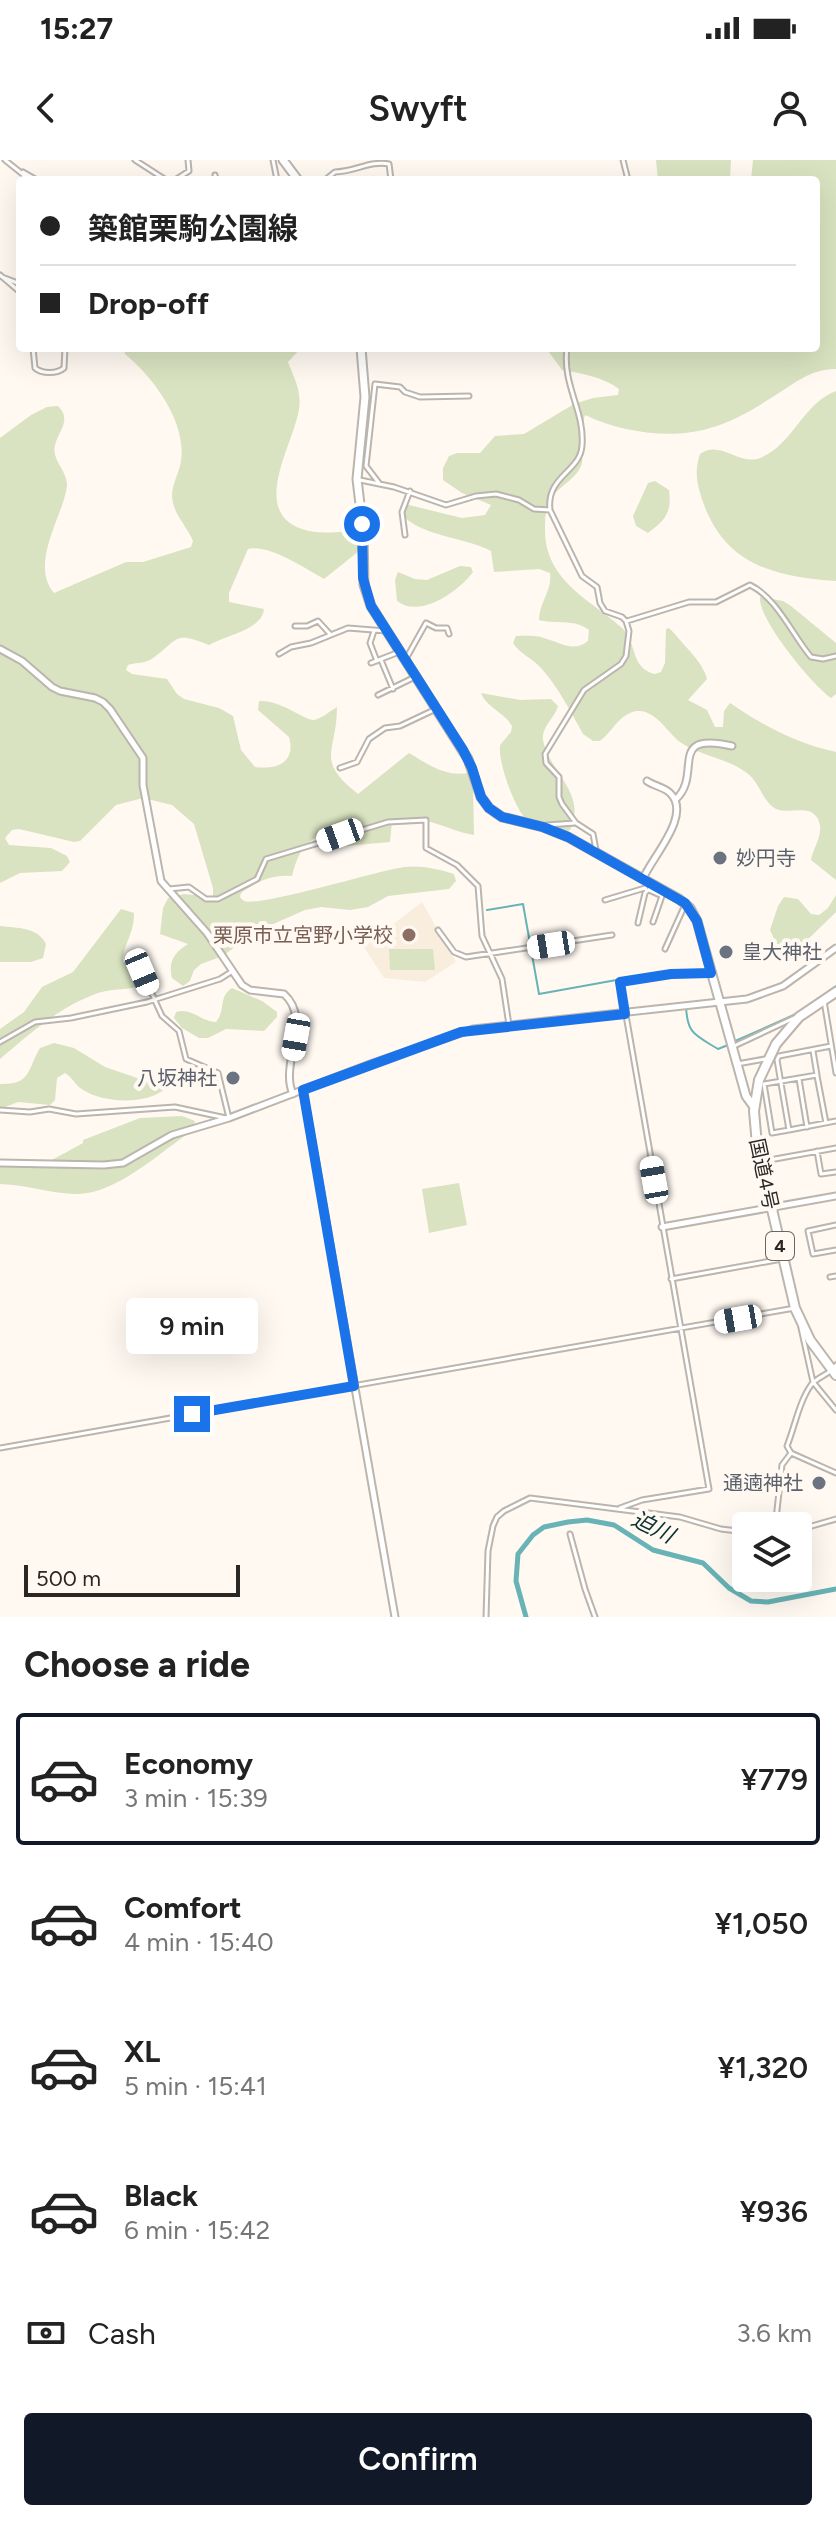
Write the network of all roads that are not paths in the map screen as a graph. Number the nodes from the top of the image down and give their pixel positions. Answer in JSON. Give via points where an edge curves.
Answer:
{"nodes":[{"id":1,"x":5,"y":160,"type":"edge"},
{"id":2,"x":135,"y":160,"type":"edge"},
{"id":3,"x":188,"y":160,"type":"edge"},
{"id":4,"x":18,"y":171,"type":"junction"},
{"id":5,"x":25,"y":176,"type":"edge"},
{"id":6,"x":29,"y":176,"type":"edge"},
{"id":7,"x":160,"y":176,"type":"edge"},
{"id":8,"x":181,"y":176,"type":"edge"},
{"id":9,"x":330,"y":176,"type":"edge"},
{"id":10,"x":390,"y":176,"type":"edge"},
{"id":11,"x":34,"y":352,"type":"edge"},
{"id":12,"x":65,"y":352,"type":"edge"},
{"id":13,"x":362,"y":352,"type":"edge"},
{"id":14,"x":566,"y":352,"type":"edge"},
{"id":15,"x":469,"y":396,"type":"dead end"},
{"id":16,"x":357,"y":479,"type":"junction"},
{"id":17,"x":379,"y":483,"type":"junction"},
{"id":18,"x":410,"y":491,"type":"junction"},
{"id":19,"x":550,"y":510,"type":"junction"},
{"id":20,"x":405,"y":535,"type":"dead end"},
{"id":21,"x":626,"y":621,"type":"junction"},
{"id":22,"x":295,"y":626,"type":"dead end"},
{"id":23,"x":374,"y":631,"type":"junction"},
{"id":24,"x":386,"y":631,"type":"junction"},
{"id":25,"x":330,"y":634,"type":"junction"},
{"id":26,"x":449,"y":634,"type":"dead end"},
{"id":27,"x":0,"y":649,"type":"edge"},
{"id":28,"x":399,"y":652,"type":"junction"},
{"id":29,"x":279,"y":654,"type":"dead end"},
{"id":30,"x":836,"y":656,"type":"edge"},
{"id":31,"x":379,"y":661,"type":"junction"},
{"id":32,"x":405,"y":661,"type":"junction"},
{"id":33,"x":371,"y":663,"type":"dead end"},
{"id":34,"x":415,"y":677,"type":"junction"},
{"id":35,"x":393,"y":689,"type":"junction"},
{"id":36,"x":378,"y":695,"type":"dead end"},
{"id":37,"x":436,"y":709,"type":"junction"},
{"id":38,"x":732,"y":746,"type":"dead end"},
{"id":39,"x":340,"y":768,"type":"dead end"},
{"id":40,"x":647,"y":781,"type":"dead end"},
{"id":41,"x":675,"y":800,"type":"junction"},
{"id":42,"x":576,"y":823,"type":"junction"},
{"id":43,"x":543,"y":827,"type":"junction"},
{"id":44,"x":597,"y":853,"type":"junction"},
{"id":45,"x":643,"y":879,"type":"junction"},
{"id":46,"x":169,"y":889,"type":"junction"},
{"id":47,"x":650,"y":889,"type":"junction"},
{"id":48,"x":605,"y":900,"type":"dead end"},
{"id":49,"x":685,"y":903,"type":"junction"},
{"id":50,"x":653,"y":922,"type":"dead end"},
{"id":51,"x":638,"y":923,"type":"dead end"},
{"id":52,"x":438,"y":930,"type":"dead end"},
{"id":53,"x":612,"y":935,"type":"dead end"},
{"id":54,"x":836,"y":948,"type":"edge"},
{"id":55,"x":665,"y":949,"type":"dead end"},
{"id":56,"x":490,"y":954,"type":"junction"},
{"id":57,"x":142,"y":972,"type":"dead end"},
{"id":58,"x":232,"y":972,"type":"junction"},
{"id":59,"x":711,"y":973,"type":"junction"},
{"id":60,"x":836,"y":992,"type":"edge"},
{"id":61,"x":154,"y":1000,"type":"junction"},
{"id":62,"x":823,"y":1000,"type":"junction"},
{"id":63,"x":720,"y":1003,"type":"junction"},
{"id":64,"x":625,"y":1014,"type":"junction"},
{"id":65,"x":799,"y":1017,"type":"junction"},
{"id":66,"x":509,"y":1025,"type":"junction"},
{"id":67,"x":0,"y":1042,"type":"edge"},
{"id":68,"x":732,"y":1044,"type":"junction"},
{"id":69,"x":831,"y":1046,"type":"junction"},
{"id":70,"x":812,"y":1050,"type":"junction"},
{"id":71,"x":767,"y":1059,"type":"junction"},
{"id":72,"x":737,"y":1064,"type":"junction"},
{"id":73,"x":836,"y":1073,"type":"edge"},
{"id":74,"x":817,"y":1075,"type":"junction"},
{"id":75,"x":799,"y":1078,"type":"junction"},
{"id":76,"x":780,"y":1081,"type":"junction"},
{"id":77,"x":303,"y":1090,"type":"junction"},
{"id":78,"x":293,"y":1094,"type":"junction"},
{"id":79,"x":754,"y":1107,"type":"junction"},
{"id":80,"x":0,"y":1110,"type":"edge"},
{"id":81,"x":228,"y":1118,"type":"junction"},
{"id":82,"x":836,"y":1121,"type":"edge"},
{"id":83,"x":826,"y":1123,"type":"junction"},
{"id":84,"x":807,"y":1127,"type":"junction"},
{"id":85,"x":789,"y":1130,"type":"junction"},
{"id":86,"x":836,"y":1148,"type":"edge"},
{"id":87,"x":817,"y":1151,"type":"junction"},
{"id":88,"x":761,"y":1162,"type":"junction"},
{"id":89,"x":0,"y":1163,"type":"edge"},
{"id":90,"x":836,"y":1172,"type":"edge"},
{"id":91,"x":836,"y":1196,"type":"edge"},
{"id":92,"x":772,"y":1208,"type":"junction"},
{"id":93,"x":836,"y":1225,"type":"edge"},
{"id":94,"x":662,"y":1227,"type":"junction"},
{"id":95,"x":836,"y":1250,"type":"edge"},
{"id":96,"x":783,"y":1259,"type":"junction"},
{"id":97,"x":671,"y":1279,"type":"junction"},
{"id":98,"x":795,"y":1308,"type":"junction"},
{"id":99,"x":801,"y":1324,"type":"junction"},
{"id":100,"x":681,"y":1329,"type":"junction"},
{"id":101,"x":835,"y":1370,"type":"edge"},
{"id":102,"x":813,"y":1382,"type":"junction"},
{"id":103,"x":354,"y":1386,"type":"junction"},
{"id":104,"x":836,"y":1410,"type":"edge"},
{"id":105,"x":0,"y":1448,"type":"edge"},
{"id":106,"x":791,"y":1453,"type":"junction"},
{"id":107,"x":836,"y":1473,"type":"edge"},
{"id":108,"x":620,"y":1508,"type":"junction"},
{"id":109,"x":777,"y":1512,"type":"edge"},
{"id":110,"x":836,"y":1519,"type":"edge"},
{"id":111,"x":812,"y":1526,"type":"edge"},
{"id":112,"x":732,"y":1530,"type":"edge"},
{"id":113,"x":570,"y":1534,"type":"dead end"},
{"id":114,"x":395,"y":1617,"type":"edge"},
{"id":115,"x":486,"y":1617,"type":"edge"},
{"id":116,"x":595,"y":1617,"type":"edge"}],
"edges":[{"from":1,"to":4,"type":"street"},
{"from":2,"to":7,"type":"street"},
{"from":3,"to":8,"type":"street","via":[[189,171]]},
{"from":4,"to":5,"type":"street"},
{"from":4,"to":6,"type":"street"},
{"from":9,"to":10,"type":"street","via":[[379,160],[389,164]]},
{"from":11,"to":12,"type":"street","via":[[36,369],[56,372],[65,367]]},
{"from":13,"to":16,"type":"main road","via":[[365,397]]},
{"from":14,"to":19,"type":"street","via":[[564,368],[581,423],[582,446],[577,462],[556,483]]},
{"from":15,"to":17,"type":"street","via":[[420,397],[400,387],[375,384],[366,466]]},
{"from":16,"to":17,"type":"street"},
{"from":16,"to":24,"type":"main road","via":[[365,591]]},
{"from":17,"to":18,"type":"street"},
{"from":18,"to":19,"type":"street","via":[[446,505],[496,494]]},
{"from":18,"to":20,"type":"street","via":[[402,512]]},
{"from":19,"to":21,"type":"street","via":[[578,569],[597,587],[605,611]]},
{"from":21,"to":30,"type":"street","via":[[689,602],[716,602],[750,585],[779,613],[811,657]]},
{"from":21,"to":42,"type":"street","via":[[626,656],[589,684],[546,749],[546,763],[559,777],[560,800]]},
{"from":22,"to":25,"type":"street","via":[[318,621]]},
{"from":23,"to":24,"type":"street"},
{"from":23,"to":25,"type":"street","via":[[348,628]]},
{"from":23,"to":31,"type":"street","via":[[370,643]]},
{"from":24,"to":28,"type":"main road"},
{"from":25,"to":29,"type":"street"},
{"from":26,"to":32,"type":"street","via":[[447,628],[426,623]]},
{"from":27,"to":46,"type":"street","via":[[52,687],[95,698],[110,709],[143,758],[159,875]]},
{"from":28,"to":31,"type":"street"},
{"from":28,"to":32,"type":"main road"},
{"from":31,"to":33,"type":"street"},
{"from":31,"to":35,"type":"street"},
{"from":32,"to":34,"type":"main road"},
{"from":34,"to":35,"type":"street"},
{"from":34,"to":37,"type":"main road"},
{"from":35,"to":36,"type":"street"},
{"from":37,"to":39,"type":"street","via":[[385,728],[369,739],[357,762]]},
{"from":37,"to":43,"type":"main road","via":[[470,763],[489,808],[502,817]]},
{"from":38,"to":41,"type":"street","via":[[709,741],[696,746],[689,754],[684,788]]},
{"from":40,"to":41,"type":"street"},
{"from":41,"to":45,"type":"street","via":[[675,818]]},
{"from":42,"to":43,"type":"street"},
{"from":42,"to":44,"type":"street","via":[[593,834]]},
{"from":43,"to":44,"type":"main road"},
{"from":44,"to":45,"type":"main road"},
{"from":45,"to":47,"type":"main road"},
{"from":46,"to":56,"type":"street","via":[[189,887],[206,899],[218,899],[257,879],[266,859],[388,822],[426,820],[426,848],[478,886],[482,936]]},
{"from":46,"to":58,"type":"street"},
{"from":47,"to":48,"type":"street"},
{"from":47,"to":49,"type":"main road"},
{"from":47,"to":50,"type":"street","via":[[662,896]]},
{"from":47,"to":51,"type":"street"},
{"from":49,"to":55,"type":"street"},
{"from":49,"to":59,"type":"main road","via":[[697,921]]},
{"from":52,"to":56,"type":"street","via":[[460,956]]},
{"from":53,"to":56,"type":"street"},
{"from":54,"to":63,"type":"street","via":[[783,986]]},
{"from":56,"to":66,"type":"street","via":[[502,979]]},
{"from":57,"to":61,"type":"street"},
{"from":58,"to":61,"type":"street"},
{"from":58,"to":78,"type":"street","via":[[250,990],[284,994],[293,1006]]},
{"from":59,"to":63,"type":"main road"},
{"from":59,"to":64,"type":"street","via":[[621,982]]},
{"from":60,"to":62,"type":"highway","name":"国道4号","number":"4"},
{"from":61,"to":67,"type":"street","via":[[35,1022]]},
{"from":61,"to":81,"type":"street","via":[[179,1031],[186,1059],[218,1073]]},
{"from":62,"to":65,"type":"highway","name":"国道4号","number":"4"},
{"from":62,"to":69,"type":"street"},
{"from":63,"to":64,"type":"street"},
{"from":63,"to":68,"type":"main road"},
{"from":64,"to":66,"type":"street"},
{"from":64,"to":94,"type":"street"},
{"from":65,"to":68,"type":"street"},
{"from":65,"to":71,"type":"highway","name":"国道4号","number":"4"},
{"from":66,"to":77,"type":"street","via":[[461,1032]]},
{"from":68,"to":72,"type":"main road"},
{"from":69,"to":70,"type":"street"},
{"from":69,"to":73,"type":"street"},
{"from":70,"to":74,"type":"street"},
{"from":70,"to":76,"type":"street","via":[[779,1056]]},
{"from":71,"to":72,"type":"street"},
{"from":71,"to":79,"type":"highway","name":"国道4号","number":"4"},
{"from":72,"to":79,"type":"main road"},
{"from":74,"to":75,"type":"street"},
{"from":74,"to":83,"type":"street"},
{"from":75,"to":76,"type":"street"},
{"from":75,"to":84,"type":"street"},
{"from":76,"to":85,"type":"street"},
{"from":76,"to":85,"type":"street","via":[[764,1084],[772,1133]]},
{"from":77,"to":78,"type":"street"},
{"from":77,"to":103,"type":"street"},
{"from":78,"to":81,"type":"street"},
{"from":79,"to":88,"type":"highway","name":"国道4号","number":"4"},
{"from":80,"to":81,"type":"street","via":[[76,1114],[175,1107]]},
{"from":81,"to":89,"type":"street","via":[[172,1135],[123,1163]]},
{"from":82,"to":83,"type":"street"},
{"from":83,"to":84,"type":"street"},
{"from":84,"to":85,"type":"street"},
{"from":86,"to":87,"type":"street"},
{"from":87,"to":88,"type":"street"},
{"from":87,"to":90,"type":"street","via":[[821,1174]]},
{"from":88,"to":92,"type":"highway","name":"国道4号","number":"4"},
{"from":91,"to":92,"type":"street"},
{"from":92,"to":94,"type":"street"},
{"from":92,"to":96,"type":"highway","name":"国道4号","number":"4"},
{"from":93,"to":95,"type":"street","via":[[808,1231],[813,1254]]},
{"from":94,"to":97,"type":"street"},
{"from":96,"to":97,"type":"street"},
{"from":96,"to":98,"type":"highway","name":"国道4号","number":"4"},
{"from":97,"to":100,"type":"street"},
{"from":98,"to":99,"type":"highway","name":"国道4号","number":"4"},
{"from":98,"to":100,"type":"street"},
{"from":99,"to":101,"type":"highway","name":"国道4号","number":"4"},
{"from":99,"to":102,"type":"street"},
{"from":100,"to":103,"type":"street"},
{"from":100,"to":108,"type":"street","via":[[709,1489]]},
{"from":101,"to":102,"type":"street"},
{"from":102,"to":104,"type":"street"},
{"from":102,"to":106,"type":"street","via":[[787,1446]]},
{"from":103,"to":105,"type":"street"},
{"from":103,"to":114,"type":"street"},
{"from":106,"to":107,"type":"street"},
{"from":106,"to":109,"type":"street","via":[[782,1465]]},
{"from":108,"to":112,"type":"street"},
{"from":108,"to":115,"type":"street","via":[[530,1498],[497,1517],[488,1551]]},
{"from":110,"to":111,"type":"street"},
{"from":113,"to":116,"type":"street"}]}
